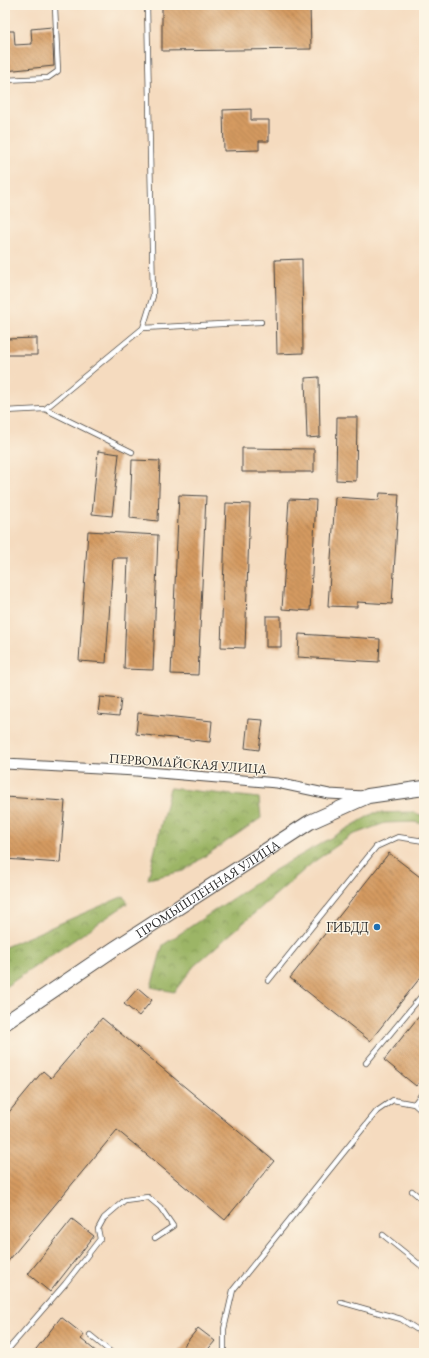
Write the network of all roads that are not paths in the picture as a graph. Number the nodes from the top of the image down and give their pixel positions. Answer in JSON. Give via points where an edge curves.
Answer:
{"nodes":[{"id":1,"x":52,"y":5,"type":"edge"},
{"id":2,"x":147,"y":5,"type":"edge"},
{"id":3,"x":5,"y":80,"type":"edge"},
{"id":4,"x":261,"y":322,"type":"dead end"},
{"id":5,"x":143,"y":328,"type":"junction"},
{"id":6,"x":45,"y":409,"type":"junction"},
{"id":7,"x":5,"y":411,"type":"edge"},
{"id":8,"x":132,"y":452,"type":"dead end"},
{"id":9,"x":5,"y":764,"type":"edge"},
{"id":10,"x":424,"y":788,"type":"edge"},
{"id":11,"x":368,"y":796,"type":"junction"},
{"id":12,"x":424,"y":841,"type":"edge"},
{"id":13,"x":268,"y":981,"type":"dead end"},
{"id":14,"x":424,"y":993,"type":"edge"},
{"id":15,"x":5,"y":1023,"type":"edge"},
{"id":16,"x":366,"y":1063,"type":"dead end"},
{"id":17,"x":424,"y":1091,"type":"edge"},
{"id":18,"x":414,"y":1104,"type":"junction"},
{"id":19,"x":424,"y":1112,"type":"edge"},
{"id":20,"x":412,"y":1191,"type":"dead end"},
{"id":21,"x":424,"y":1201,"type":"edge"},
{"id":22,"x":383,"y":1235,"type":"dead end"},
{"id":23,"x":155,"y":1238,"type":"dead end"},
{"id":24,"x":424,"y":1268,"type":"edge"},
{"id":25,"x":341,"y":1302,"type":"dead end"},
{"id":26,"x":424,"y":1334,"type":"edge"},
{"id":27,"x":90,"y":1335,"type":"dead end"},
{"id":28,"x":5,"y":1353,"type":"edge"},
{"id":29,"x":112,"y":1353,"type":"edge"},
{"id":30,"x":224,"y":1353,"type":"edge"}],
"edges":[{"from":1,"to":3,"type":"lane","via":[[55,8],[58,71],[48,78]]},
{"from":2,"to":5,"type":"lane","via":[[153,296]]},
{"from":4,"to":5,"type":"lane"},
{"from":5,"to":6,"type":"lane"},
{"from":6,"to":7,"type":"lane"},
{"from":6,"to":8,"type":"lane"},
{"from":9,"to":11,"type":"street","name":"ПЕРВОМАЙСКАЯ УЛИЦА","via":[[269,782],[329,794]]},
{"from":10,"to":11,"type":"main road","name":"ПРОМЫШЛЕННАЯ УЛИЦА"},
{"from":11,"to":15,"type":"main road","name":"ПРОМЫШЛЕННАЯ УЛИЦА","via":[[310,822]]},
{"from":12,"to":13,"type":"lane","via":[[398,837],[376,847]]},
{"from":14,"to":16,"type":"lane"},
{"from":17,"to":18,"type":"lane"},
{"from":18,"to":19,"type":"lane"},
{"from":18,"to":30,"type":"lane","via":[[393,1100],[377,1111],[233,1290],[224,1329]]},
{"from":20,"to":21,"type":"lane"},
{"from":22,"to":24,"type":"lane"},
{"from":23,"to":28,"type":"lane","via":[[172,1226],[160,1207],[148,1197],[125,1200],[104,1218],[98,1229],[100,1239],[66,1284]]},
{"from":25,"to":26,"type":"lane","via":[[401,1319]]},
{"from":27,"to":29,"type":"lane"}]}
